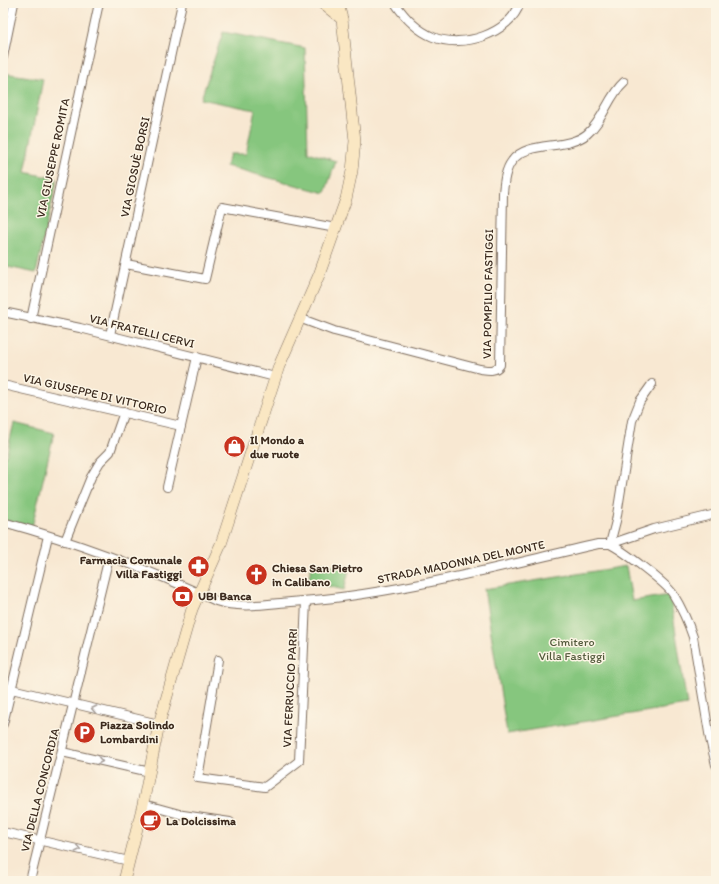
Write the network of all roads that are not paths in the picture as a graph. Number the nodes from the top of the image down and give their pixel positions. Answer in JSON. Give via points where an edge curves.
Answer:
{"nodes":[{"id":1,"x":14,"y":3,"type":"edge"},
{"id":2,"x":100,"y":3,"type":"edge"},
{"id":3,"x":182,"y":3,"type":"edge"},
{"id":4,"x":318,"y":3,"type":"edge"},
{"id":5,"x":323,"y":3,"type":"edge"},
{"id":6,"x":338,"y":3,"type":"edge"},
{"id":7,"x":394,"y":3,"type":"edge"},
{"id":8,"x":520,"y":3,"type":"edge"},
{"id":9,"x":342,"y":19,"type":"junction"},
{"id":10,"x":3,"y":57,"type":"edge"},
{"id":11,"x":624,"y":82,"type":"dead end"},
{"id":12,"x":336,"y":228,"type":"junction"},
{"id":13,"x":126,"y":264,"type":"junction"},
{"id":14,"x":3,"y":312,"type":"edge"},
{"id":15,"x":299,"y":318,"type":"junction"},
{"id":16,"x":31,"y":319,"type":"junction"},
{"id":17,"x":110,"y":335,"type":"junction"},
{"id":18,"x":197,"y":357,"type":"junction"},
{"id":19,"x":275,"y":377,"type":"junction"},
{"id":20,"x":652,"y":384,"type":"dead end"},
{"id":21,"x":3,"y":385,"type":"edge"},
{"id":22,"x":124,"y":412,"type":"junction"},
{"id":23,"x":181,"y":426,"type":"junction"},
{"id":24,"x":166,"y":487,"type":"dead end"},
{"id":25,"x":716,"y":514,"type":"edge"},
{"id":26,"x":3,"y":522,"type":"edge"},
{"id":27,"x":48,"y":536,"type":"junction"},
{"id":28,"x":65,"y":541,"type":"junction"},
{"id":29,"x":610,"y":544,"type":"junction"},
{"id":30,"x":109,"y":557,"type":"junction"},
{"id":31,"x":200,"y":593,"type":"junction"},
{"id":32,"x":306,"y":601,"type":"junction"},
{"id":33,"x":218,"y":660,"type":"dead end"},
{"id":34,"x":3,"y":687,"type":"edge"},
{"id":35,"x":12,"y":689,"type":"junction"},
{"id":36,"x":73,"y":704,"type":"junction"},
{"id":37,"x":3,"y":724,"type":"edge"},
{"id":38,"x":159,"y":724,"type":"junction"},
{"id":39,"x":62,"y":752,"type":"junction"},
{"id":40,"x":716,"y":765,"type":"edge"},
{"id":41,"x":150,"y":772,"type":"junction"},
{"id":42,"x":143,"y":804,"type":"junction"},
{"id":43,"x":230,"y":822,"type":"dead end"},
{"id":44,"x":3,"y":832,"type":"edge"},
{"id":45,"x":40,"y":841,"type":"junction"},
{"id":46,"x":129,"y":861,"type":"junction"},
{"id":47,"x":30,"y":881,"type":"edge"},
{"id":48,"x":124,"y":881,"type":"edge"}],
"edges":[{"from":1,"to":10,"type":"street"},
{"from":2,"to":16,"type":"street","name":"VIA GIUSEPPE ROMITA"},
{"from":3,"to":13,"type":"street","name":"VIA GIOSUÈ BORSI"},
{"from":4,"to":5,"type":"street"},
{"from":5,"to":9,"type":"street"},
{"from":6,"to":9,"type":"street"},
{"from":7,"to":8,"type":"street","via":[[422,32],[446,41],[485,36],[511,18]]},
{"from":9,"to":12,"type":"street","via":[[355,141],[346,199]]},
{"from":11,"to":15,"type":"street","name":"VIA POMPILIO FASTIGGI","via":[[617,88],[600,119],[588,134],[574,142],[519,154],[511,161],[506,172],[503,193],[498,368],[480,369],[334,331]]},
{"from":12,"to":13,"type":"street","via":[[222,207],[205,279]]},
{"from":12,"to":15,"type":"street"},
{"from":13,"to":17,"type":"street","name":"VIA GIOSUÈ BORSI"},
{"from":14,"to":16,"type":"street","name":"VIA FRATELLI CERVI"},
{"from":15,"to":19,"type":"street"},
{"from":16,"to":17,"type":"street","name":"VIA FRATELLI CERVI"},
{"from":17,"to":18,"type":"street","name":"VIA FRATELLI CERVI"},
{"from":18,"to":19,"type":"street","name":"VIA FRATELLI CERVI"},
{"from":18,"to":23,"type":"street"},
{"from":19,"to":31,"type":"street","via":[[221,544]]},
{"from":20,"to":29,"type":"street","via":[[640,401],[632,421]]},
{"from":21,"to":22,"type":"street","name":"VIA GIUSEPPE DI VITTORIO"},
{"from":22,"to":23,"type":"street","name":"VIA GIUSEPPE DI VITTORIO"},
{"from":22,"to":28,"type":"street","via":[[110,452],[91,477]]},
{"from":23,"to":24,"type":"street"},
{"from":25,"to":29,"type":"street","name":"STRADA MADONNA DEL MONTE","via":[[654,529]]},
{"from":26,"to":27,"type":"street","name":"STRADA MADONNA DEL MONTE"},
{"from":27,"to":28,"type":"street","name":"STRADA MADONNA DEL MONTE"},
{"from":27,"to":35,"type":"street"},
{"from":28,"to":30,"type":"street","name":"STRADA MADONNA DEL MONTE"},
{"from":29,"to":32,"type":"street","name":"STRADA MADONNA DEL MONTE","via":[[598,544],[396,590]]},
{"from":29,"to":40,"type":"street","via":[[620,549],[672,593],[688,623],[693,637]]},
{"from":30,"to":31,"type":"street","name":"STRADA MADONNA DEL MONTE"},
{"from":30,"to":36,"type":"street","name":"VIA DELLA CONCORDIA"},
{"from":31,"to":32,"type":"street","name":"STRADA MADONNA DEL MONTE","via":[[228,605]]},
{"from":31,"to":38,"type":"street","via":[[192,609]]},
{"from":32,"to":33,"type":"street","name":"VIA FERRUCCIO PARRI","via":[[299,761],[265,787],[198,778]]},
{"from":34,"to":35,"type":"street"},
{"from":35,"to":36,"type":"street"},
{"from":35,"to":37,"type":"street"},
{"from":38,"to":36,"type":"street","one_way":true},
{"from":36,"to":39,"type":"street","name":"VIA DELLA CONCORDIA"},
{"from":38,"to":41,"type":"street"},
{"from":39,"to":41,"type":"street","one_way":true},
{"from":39,"to":45,"type":"street","name":"VIA DELLA CONCORDIA"},
{"from":41,"to":42,"type":"street"},
{"from":42,"to":43,"type":"street","via":[[183,815]]},
{"from":42,"to":46,"type":"street"},
{"from":44,"to":45,"type":"street"},
{"from":45,"to":46,"type":"street","one_way":true},
{"from":45,"to":47,"type":"street","name":"VIA DELLA CONCORDIA"},
{"from":46,"to":48,"type":"street"}]}
